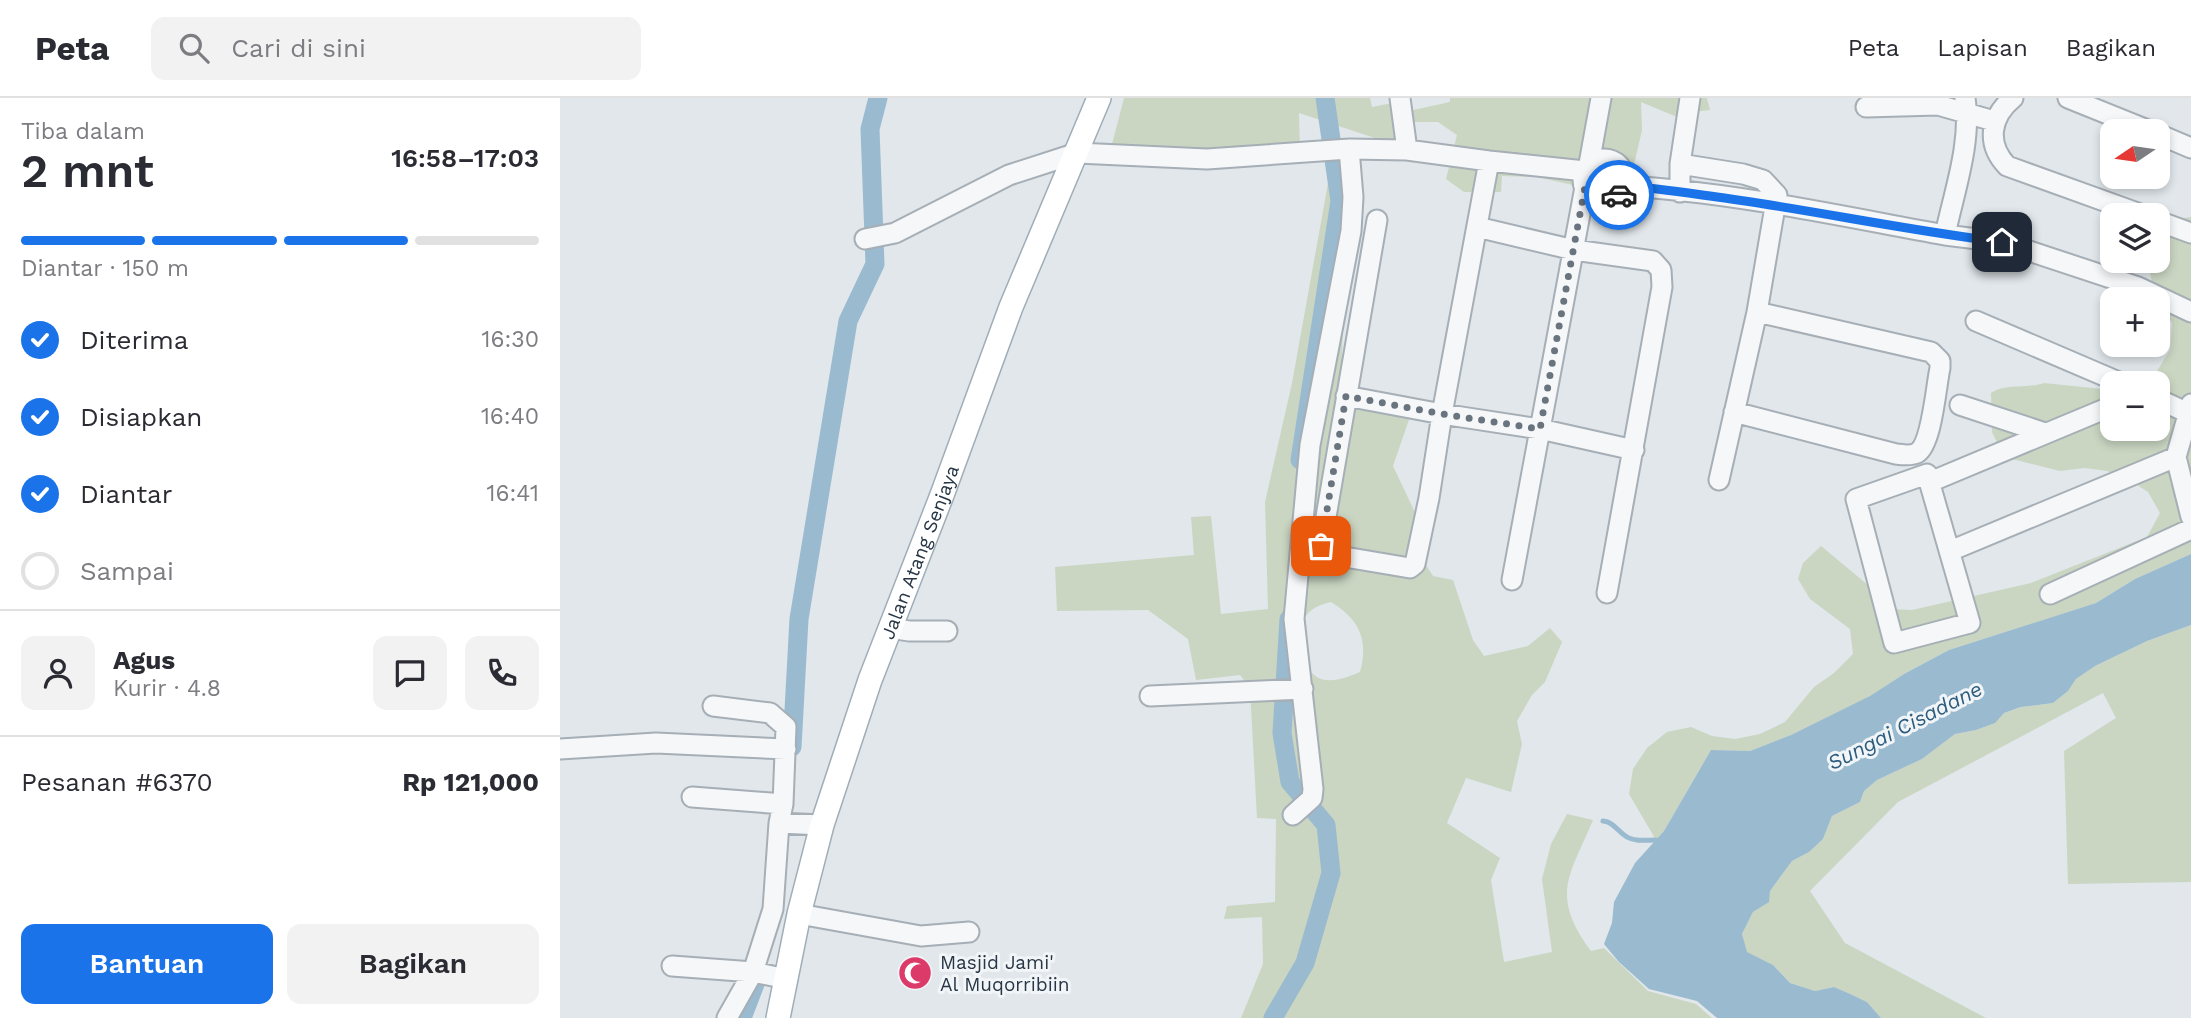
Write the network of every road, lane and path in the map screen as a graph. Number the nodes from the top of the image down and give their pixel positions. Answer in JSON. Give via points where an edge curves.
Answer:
{"nodes":[{"id":1,"x":1099,"y":98,"type":"edge"},
{"id":2,"x":1400,"y":98,"type":"edge"},
{"id":3,"x":1601,"y":98,"type":"edge"},
{"id":4,"x":1690,"y":98,"type":"edge"},
{"id":5,"x":2013,"y":98,"type":"edge"},
{"id":6,"x":2068,"y":98,"type":"edge"},
{"id":7,"x":1966,"y":105,"type":"edge"},
{"id":8,"x":2112,"y":106,"type":"edge"},
{"id":9,"x":1866,"y":107,"type":"dead end"},
{"id":10,"x":2132,"y":119,"type":"edge"},
{"id":11,"x":1994,"y":121,"type":"junction"},
{"id":12,"x":2170,"y":139,"type":"edge"},
{"id":13,"x":2191,"y":148,"type":"edge"},
{"id":14,"x":1346,"y":149,"type":"junction"},
{"id":15,"x":1407,"y":150,"type":"junction"},
{"id":16,"x":1077,"y":153,"type":"junction"},
{"id":17,"x":1489,"y":161,"type":"junction"},
{"id":18,"x":1680,"y":164,"type":"junction"},
{"id":19,"x":1586,"y":174,"type":"junction"},
{"id":20,"x":1625,"y":186,"type":"junction"},
{"id":21,"x":1680,"y":192,"type":"junction"},
{"id":22,"x":2110,"y":203,"type":"edge"},
{"id":23,"x":1776,"y":205,"type":"junction"},
{"id":24,"x":1377,"y":220,"type":"dead end"},
{"id":25,"x":2170,"y":225,"type":"edge"},
{"id":26,"x":1477,"y":227,"type":"junction"},
{"id":27,"x":2191,"y":233,"type":"edge"},
{"id":28,"x":1945,"y":235,"type":"junction"},
{"id":29,"x":865,"y":239,"type":"dead end"},
{"id":30,"x":1574,"y":250,"type":"junction"},
{"id":31,"x":1757,"y":312,"type":"junction"},
{"id":32,"x":2191,"y":312,"type":"edge"},
{"id":33,"x":1976,"y":321,"type":"dead end"},
{"id":34,"x":2100,"y":374,"type":"edge"},
{"id":35,"x":1346,"y":396,"type":"junction"},
{"id":36,"x":2170,"y":403,"type":"edge"},
{"id":37,"x":1959,"y":405,"type":"dead end"},
{"id":38,"x":2189,"y":409,"type":"edge"},
{"id":39,"x":2100,"y":411,"type":"edge"},
{"id":40,"x":1734,"y":412,"type":"junction"},
{"id":41,"x":1442,"y":414,"type":"junction"},
{"id":42,"x":1540,"y":429,"type":"junction"},
{"id":43,"x":2045,"y":433,"type":"junction"},
{"id":44,"x":1634,"y":450,"type":"junction"},
{"id":45,"x":2176,"y":457,"type":"junction"},
{"id":46,"x":1719,"y":480,"type":"dead end"},
{"id":47,"x":1930,"y":482,"type":"junction"},
{"id":48,"x":2191,"y":517,"type":"edge"},
{"id":49,"x":2191,"y":529,"type":"edge"},
{"id":50,"x":1950,"y":551,"type":"junction"},
{"id":51,"x":1512,"y":580,"type":"dead end"},
{"id":52,"x":1607,"y":593,"type":"dead end"},
{"id":53,"x":2050,"y":594,"type":"dead end"},
{"id":54,"x":890,"y":628,"type":"junction"},
{"id":55,"x":947,"y":631,"type":"dead end"},
{"id":56,"x":1300,"y":689,"type":"junction"},
{"id":57,"x":1150,"y":696,"type":"dead end"},
{"id":58,"x":713,"y":706,"type":"dead end"},
{"id":59,"x":560,"y":749,"type":"edge"},
{"id":60,"x":786,"y":749,"type":"junction"},
{"id":61,"x":692,"y":797,"type":"dead end"},
{"id":62,"x":1293,"y":815,"type":"dead end"},
{"id":63,"x":781,"y":816,"type":"junction"},
{"id":64,"x":812,"y":824,"type":"junction"},
{"id":65,"x":799,"y":914,"type":"junction"},
{"id":66,"x":969,"y":932,"type":"dead end"},
{"id":67,"x":672,"y":966,"type":"dead end"},
{"id":68,"x":755,"y":972,"type":"junction"},
{"id":69,"x":783,"y":978,"type":"junction"},
{"id":70,"x":727,"y":1018,"type":"edge"},
{"id":71,"x":778,"y":1018,"type":"edge"}],
"edges":[{"from":1,"to":16,"type":"main road","name":"Jalan Atang Senjaya"},
{"from":2,"to":15,"type":"street"},
{"from":3,"to":19,"type":"street"},
{"from":4,"to":18,"type":"street"},
{"from":5,"to":11,"type":"street"},
{"from":6,"to":8,"type":"street"},
{"from":7,"to":9,"type":"street"},
{"from":7,"to":11,"type":"street"},
{"from":7,"to":28,"type":"street","via":[[1963,146]]},
{"from":8,"to":10,"type":"street"},
{"from":11,"to":22,"type":"street","via":[[1998,157],[2007,166]]},
{"from":12,"to":13,"type":"street"},
{"from":14,"to":15,"type":"street"},
{"from":14,"to":16,"type":"street","via":[[1207,159]]},
{"from":14,"to":56,"type":"street","via":[[1352,231],[1313,424],[1294,624]]},
{"from":15,"to":17,"type":"street"},
{"from":16,"to":29,"type":"street","via":[[1009,175],[888,234]]},
{"from":16,"to":54,"type":"main road","name":"Jalan Atang Senjaya","via":[[1011,307]]},
{"from":17,"to":19,"type":"street"},
{"from":17,"to":26,"type":"street"},
{"from":18,"to":21,"type":"street"},
{"from":18,"to":23,"type":"street","via":[[1763,180],[1777,195]]},
{"from":19,"to":20,"type":"street","via":[[1593,198],[1602,201],[1618,195]]},
{"from":19,"to":20,"type":"street","via":[[1605,158],[1613,160],[1624,173]]},
{"from":19,"to":30,"type":"street"},
{"from":20,"to":21,"type":"street"},
{"from":21,"to":23,"type":"street"},
{"from":23,"to":28,"type":"street"},
{"from":23,"to":31,"type":"street"},
{"from":24,"to":35,"type":"street"},
{"from":25,"to":27,"type":"street"},
{"from":26,"to":30,"type":"street"},
{"from":26,"to":41,"type":"street"},
{"from":28,"to":32,"type":"street","via":[[2002,242],[2137,287]]},
{"from":30,"to":42,"type":"street"},
{"from":30,"to":44,"type":"street","via":[[1653,261],[1661,270],[1662,287]]},
{"from":31,"to":40,"type":"street"},
{"from":31,"to":40,"type":"street","via":[[1931,352],[1940,368],[1928,432],[1920,451],[1896,454]]},
{"from":33,"to":34,"type":"street"},
{"from":35,"to":41,"type":"street"},
{"from":35,"to":41,"type":"street","via":[[1321,546],[1327,554],[1403,568],[1415,564]]},
{"from":36,"to":38,"type":"street"},
{"from":37,"to":43,"type":"street"},
{"from":38,"to":45,"type":"street"},
{"from":39,"to":43,"type":"street"},
{"from":40,"to":46,"type":"street"},
{"from":41,"to":42,"type":"street"},
{"from":42,"to":44,"type":"street"},
{"from":42,"to":51,"type":"street"},
{"from":43,"to":47,"type":"street"},
{"from":44,"to":52,"type":"street"},
{"from":45,"to":48,"type":"street"},
{"from":45,"to":50,"type":"street"},
{"from":47,"to":50,"type":"street"},
{"from":47,"to":50,"type":"street","via":[[1927,474],[1856,499],[1894,643],[1970,623]]},
{"from":49,"to":53,"type":"street"},
{"from":54,"to":55,"type":"street"},
{"from":54,"to":64,"type":"main road","name":"Jalan Atang Senjaya"},
{"from":56,"to":57,"type":"street"},
{"from":56,"to":62,"type":"street","via":[[1312,798]]},
{"from":58,"to":60,"type":"street","via":[[770,713],[786,727]]},
{"from":59,"to":60,"type":"street","via":[[656,743]]},
{"from":60,"to":63,"type":"street"},
{"from":61,"to":63,"type":"street"},
{"from":63,"to":64,"type":"street"},
{"from":63,"to":68,"type":"street","via":[[773,909]]},
{"from":64,"to":65,"type":"main road","name":"Jalan Atang Senjaya"},
{"from":65,"to":66,"type":"street","via":[[921,936]]},
{"from":65,"to":69,"type":"main road","name":"Jalan Atang Senjaya"},
{"from":67,"to":68,"type":"street"},
{"from":68,"to":69,"type":"street"},
{"from":68,"to":70,"type":"street"},
{"from":69,"to":71,"type":"main road","name":"Jalan Atang Senjaya"}]}
